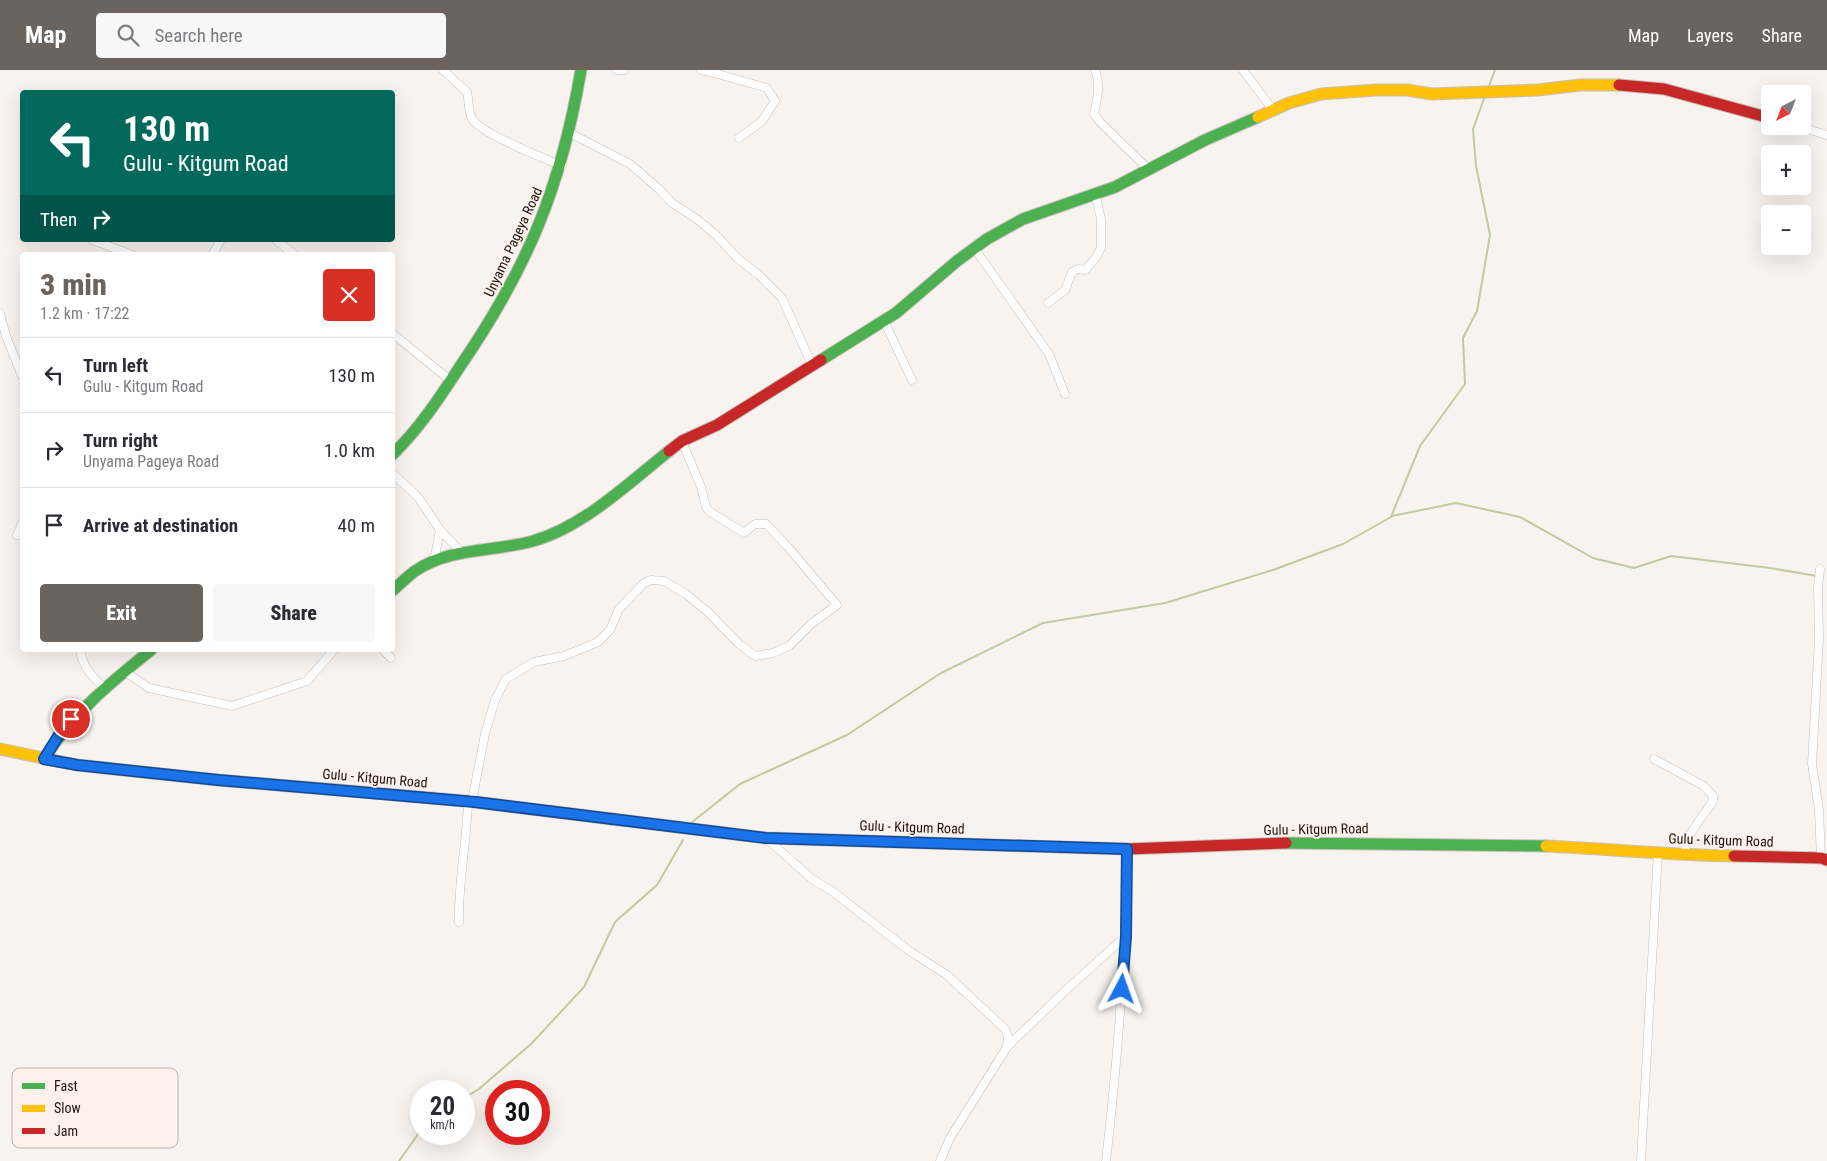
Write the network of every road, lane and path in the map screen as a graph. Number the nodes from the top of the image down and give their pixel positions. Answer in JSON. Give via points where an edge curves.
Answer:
{"nodes":[{"id":1,"x":443,"y":70,"type":"edge"},
{"id":2,"x":581,"y":70,"type":"edge"},
{"id":3,"x":617,"y":70,"type":"edge"},
{"id":4,"x":624,"y":70,"type":"edge"},
{"id":5,"x":701,"y":70,"type":"edge"},
{"id":6,"x":1095,"y":70,"type":"edge"},
{"id":7,"x":1243,"y":70,"type":"edge"},
{"id":8,"x":718,"y":72,"type":"edge"},
{"id":9,"x":1273,"y":110,"type":"junction"},
{"id":10,"x":1761,"y":116,"type":"edge"},
{"id":11,"x":1811,"y":130,"type":"edge"},
{"id":12,"x":570,"y":133,"type":"junction"},
{"id":13,"x":1827,"y":135,"type":"edge"},
{"id":14,"x":739,"y":138,"type":"dead end"},
{"id":15,"x":562,"y":166,"type":"junction"},
{"id":16,"x":1149,"y":170,"type":"junction"},
{"id":17,"x":1095,"y":194,"type":"junction"},
{"id":18,"x":97,"y":242,"type":"edge"},
{"id":19,"x":279,"y":242,"type":"edge"},
{"id":20,"x":975,"y":249,"type":"junction"},
{"id":21,"x":125,"y":252,"type":"edge"},
{"id":22,"x":291,"y":252,"type":"edge"},
{"id":23,"x":1048,"y":303,"type":"dead end"},
{"id":24,"x":0,"y":313,"type":"edge"},
{"id":25,"x":884,"y":321,"type":"junction"},
{"id":26,"x":395,"y":335,"type":"edge"},
{"id":27,"x":812,"y":365,"type":"junction"},
{"id":28,"x":20,"y":371,"type":"edge"},
{"id":29,"x":451,"y":380,"type":"junction"},
{"id":30,"x":912,"y":380,"type":"dead end"},
{"id":31,"x":1065,"y":394,"type":"dead end"},
{"id":32,"x":682,"y":441,"type":"junction"},
{"id":33,"x":395,"y":452,"type":"edge"},
{"id":34,"x":395,"y":476,"type":"edge"},
{"id":35,"x":440,"y":530,"type":"junction"},
{"id":36,"x":462,"y":553,"type":"junction"},
{"id":37,"x":434,"y":561,"type":"junction"},
{"id":38,"x":1820,"y":569,"type":"dead end"},
{"id":39,"x":395,"y":588,"type":"edge"},
{"id":40,"x":80,"y":652,"type":"edge"},
{"id":41,"x":148,"y":652,"type":"edge"},
{"id":42,"x":332,"y":652,"type":"edge"},
{"id":43,"x":385,"y":652,"type":"edge"},
{"id":44,"x":391,"y":658,"type":"dead end"},
{"id":45,"x":124,"y":671,"type":"junction"},
{"id":46,"x":104,"y":688,"type":"junction"},
{"id":47,"x":0,"y":749,"type":"edge"},
{"id":48,"x":44,"y":759,"type":"junction"},
{"id":49,"x":1654,"y":759,"type":"dead end"},
{"id":50,"x":470,"y":801,"type":"junction"},
{"id":51,"x":766,"y":838,"type":"junction"},
{"id":52,"x":1127,"y":849,"type":"junction"},
{"id":53,"x":1658,"y":852,"type":"junction"},
{"id":54,"x":1684,"y":855,"type":"junction"},
{"id":55,"x":1824,"y":859,"type":"edge"},
{"id":56,"x":459,"y":922,"type":"dead end"},
{"id":57,"x":1126,"y":936,"type":"junction"},
{"id":58,"x":1007,"y":1047,"type":"junction"},
{"id":59,"x":940,"y":1161,"type":"edge"},
{"id":60,"x":1106,"y":1161,"type":"edge"},
{"id":61,"x":1641,"y":1161,"type":"edge"}],
"edges":[{"from":1,"to":15,"type":"street","via":[[467,92],[474,121],[514,146]]},
{"from":2,"to":12,"type":"street","name":"Unyama Pageya Road"},
{"from":3,"to":4,"type":"street"},
{"from":5,"to":8,"type":"street"},
{"from":6,"to":16,"type":"street","via":[[1098,96],[1094,114]]},
{"from":7,"to":9,"type":"street"},
{"from":8,"to":14,"type":"street","via":[[767,88],[775,101],[762,122]]},
{"from":9,"to":10,"type":"street","via":[[1321,94],[1376,90],[1432,94],[1625,85],[1664,90]]},
{"from":9,"to":16,"type":"street","via":[[1205,140]]},
{"from":11,"to":13,"type":"street"},
{"from":12,"to":15,"type":"street","name":"Unyama Pageya Road"},
{"from":12,"to":27,"type":"street","via":[[630,164],[760,275],[782,298]]},
{"from":15,"to":29,"type":"street","name":"Unyama Pageya Road","via":[[510,288]]},
{"from":16,"to":17,"type":"street"},
{"from":17,"to":20,"type":"street","via":[[1023,219]]},
{"from":17,"to":23,"type":"street","via":[[1101,219],[1101,248],[1085,270],[1072,272],[1065,290]]},
{"from":18,"to":21,"type":"street"},
{"from":19,"to":22,"type":"street"},
{"from":20,"to":25,"type":"street"},
{"from":20,"to":31,"type":"street","via":[[1049,354]]},
{"from":24,"to":28,"type":"street"},
{"from":25,"to":27,"type":"street"},
{"from":25,"to":30,"type":"street"},
{"from":26,"to":29,"type":"street"},
{"from":27,"to":32,"type":"street","via":[[717,425]]},
{"from":29,"to":33,"type":"street","name":"Unyama Pageya Road","via":[[423,422]]},
{"from":32,"to":36,"type":"street","via":[[568,527],[533,541]]},
{"from":32,"to":50,"type":"street","via":[[709,511],[744,532],[756,524],[766,524],[837,605],[789,646],[755,656],[686,594],[664,581],[644,583],[619,608],[610,630],[598,642],[564,656],[534,662],[506,678],[495,700],[485,734]]},
{"from":34,"to":35,"type":"street","via":[[418,497]]},
{"from":35,"to":36,"type":"street"},
{"from":35,"to":37,"type":"street"},
{"from":36,"to":37,"type":"street"},
{"from":37,"to":39,"type":"street","via":[[415,571]]},
{"from":38,"to":55,"type":"street","via":[[1812,764]]},
{"from":40,"to":46,"type":"street","via":[[87,671]]},
{"from":41,"to":45,"type":"street"},
{"from":42,"to":45,"type":"street","via":[[307,681],[232,706],[149,688]]},
{"from":43,"to":44,"type":"street"},
{"from":45,"to":46,"type":"street"},
{"from":46,"to":48,"type":"street","via":[[66,724]]},
{"from":47,"to":48,"type":"street","name":"Gulu - Kitgum Road"},
{"from":48,"to":50,"type":"street","name":"Gulu - Kitgum Road","via":[[218,780]]},
{"from":49,"to":54,"type":"street","via":[[1704,786],[1713,796],[1686,844]]},
{"from":50,"to":51,"type":"street","name":"Gulu - Kitgum Road"},
{"from":50,"to":56,"type":"street"},
{"from":51,"to":52,"type":"street","name":"Gulu - Kitgum Road"},
{"from":51,"to":58,"type":"street","via":[[812,879],[958,983],[1005,1029]]},
{"from":52,"to":53,"type":"street","name":"Gulu - Kitgum Road","via":[[1315,842],[1524,845]]},
{"from":52,"to":57,"type":"street"},
{"from":53,"to":54,"type":"street","name":"Gulu - Kitgum Road"},
{"from":53,"to":61,"type":"street"},
{"from":54,"to":55,"type":"street","name":"Gulu - Kitgum Road"},
{"from":57,"to":58,"type":"street"},
{"from":57,"to":60,"type":"street","via":[[1117,1067]]},
{"from":58,"to":59,"type":"street","via":[[950,1138]]}]}
